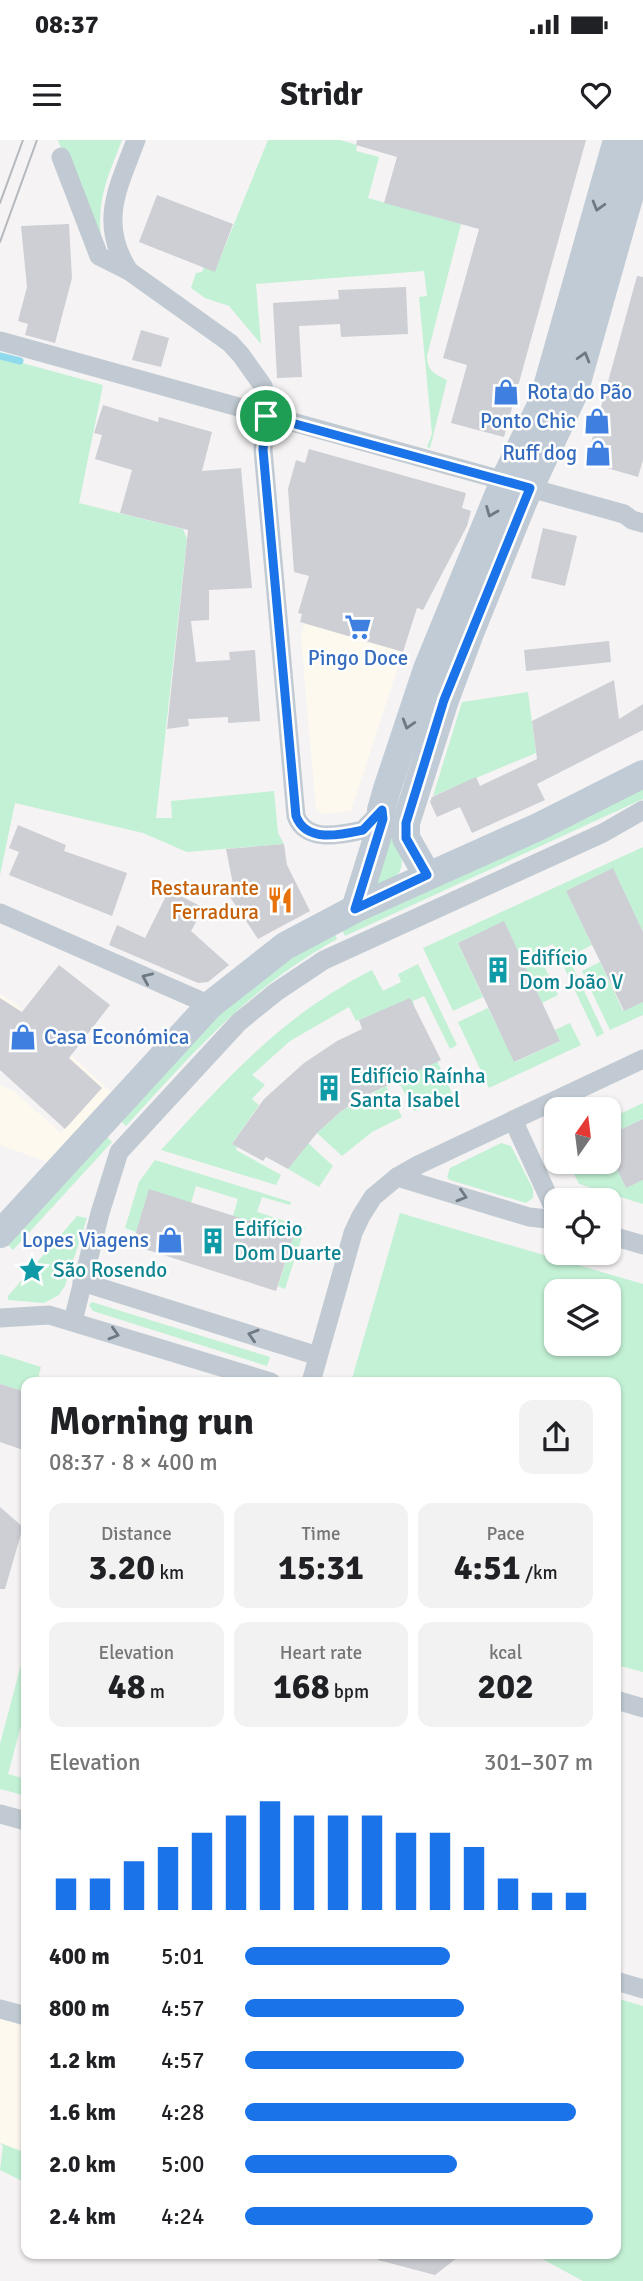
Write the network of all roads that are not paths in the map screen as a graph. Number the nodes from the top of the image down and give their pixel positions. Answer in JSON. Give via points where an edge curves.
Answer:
{"nodes":[{"id":1,"x":136,"y":140,"type":"edge"},
{"id":2,"x":617,"y":140,"type":"edge"},
{"id":3,"x":643,"y":148,"type":"edge"},
{"id":4,"x":61,"y":157,"type":"dead end"},
{"id":5,"x":129,"y":271,"type":"junction"},
{"id":6,"x":0,"y":341,"type":"edge"},
{"id":7,"x":266,"y":416,"type":"junction"},
{"id":8,"x":517,"y":485,"type":"junction"},
{"id":9,"x":638,"y":522,"type":"edge"},
{"id":10,"x":643,"y":774,"type":"edge"},
{"id":11,"x":382,"y":810,"type":"junction"},
{"id":12,"x":643,"y":810,"type":"edge"},
{"id":13,"x":427,"y":875,"type":"junction"},
{"id":14,"x":355,"y":909,"type":"junction"},
{"id":15,"x":0,"y":913,"type":"edge"},
{"id":16,"x":210,"y":1005,"type":"junction"},
{"id":17,"x":643,"y":1059,"type":"edge"},
{"id":18,"x":513,"y":1120,"type":"junction"},
{"id":19,"x":397,"y":1177,"type":"junction"},
{"id":20,"x":544,"y":1188,"type":"edge"},
{"id":21,"x":544,"y":1219,"type":"edge"},
{"id":22,"x":0,"y":1234,"type":"edge"},
{"id":23,"x":621,"y":1239,"type":"edge"},
{"id":24,"x":643,"y":1245,"type":"edge"},
{"id":25,"x":82,"y":1282,"type":"junction"},
{"id":26,"x":0,"y":1318,"type":"edge"},
{"id":27,"x":73,"y":1321,"type":"junction"},
{"id":28,"x":318,"y":1356,"type":"junction"},
{"id":29,"x":255,"y":1377,"type":"edge"},
{"id":30,"x":312,"y":1377,"type":"edge"},
{"id":31,"x":621,"y":1701,"type":"edge"},
{"id":32,"x":643,"y":1708,"type":"edge"},
{"id":33,"x":0,"y":1814,"type":"edge"},
{"id":34,"x":21,"y":1820,"type":"edge"},
{"id":35,"x":621,"y":1982,"type":"edge"},
{"id":36,"x":643,"y":1989,"type":"edge"},
{"id":37,"x":0,"y":2009,"type":"edge"},
{"id":38,"x":21,"y":2015,"type":"edge"}],
"edges":[{"from":1,"to":5,"type":"street","via":[[112,212],[118,254]]},
{"from":2,"to":8,"type":"street","one_way":true},
{"from":8,"to":3,"type":"street","one_way":true,"via":[[574,393]]},
{"from":4,"to":5,"type":"street","via":[[99,256]]},
{"from":5,"to":7,"type":"street","via":[[230,343],[263,386]]},
{"from":6,"to":7,"type":"street"},
{"from":7,"to":8,"type":"street"},
{"from":7,"to":11,"type":"street","via":[[263,450],[296,816],[310,832],[335,834],[363,830]]},
{"from":8,"to":9,"type":"street","via":[[624,514]]},
{"from":8,"to":11,"type":"street","one_way":true,"via":[[427,669]]},
{"from":8,"to":13,"type":"street","via":[[406,823],[406,838]]},
{"from":10,"to":13,"type":"street"},
{"from":11,"to":14,"type":"street"},
{"from":12,"to":25,"type":"street","via":[[603,833],[324,960],[239,1022],[120,1152]]},
{"from":13,"to":14,"type":"street"},
{"from":14,"to":16,"type":"street","via":[[285,946]]},
{"from":16,"to":15,"type":"street","one_way":true},
{"from":16,"to":22,"type":"street"},
{"from":17,"to":18,"type":"street"},
{"from":18,"to":19,"type":"street"},
{"from":18,"to":20,"type":"street"},
{"from":19,"to":21,"type":"street","one_way":true},
{"from":19,"to":28,"type":"street","via":[[373,1197],[354,1233]]},
{"from":23,"to":24,"type":"street"},
{"from":25,"to":27,"type":"street"},
{"from":28,"to":25,"type":"street","one_way":true},
{"from":26,"to":27,"type":"street","via":[[49,1315]]},
{"from":27,"to":29,"type":"street","one_way":true},
{"from":28,"to":30,"type":"street"},
{"from":31,"to":32,"type":"street"},
{"from":33,"to":34,"type":"street"},
{"from":35,"to":36,"type":"street"},
{"from":37,"to":38,"type":"street"}]}
